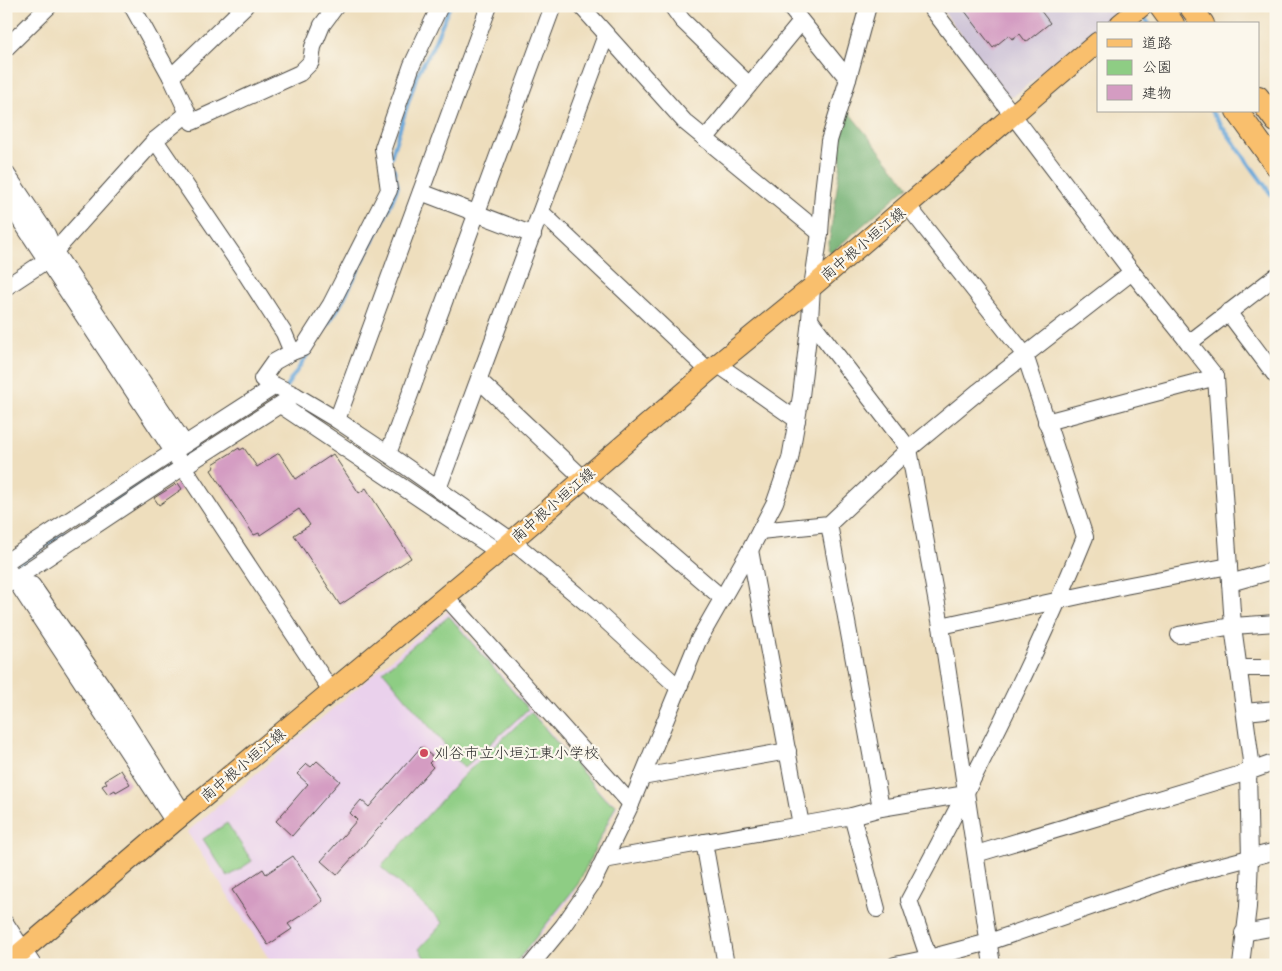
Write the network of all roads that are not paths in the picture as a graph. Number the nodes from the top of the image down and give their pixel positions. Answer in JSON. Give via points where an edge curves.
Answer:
{"nodes":[{"id":1,"x":49,"y":6,"type":"edge"},
{"id":2,"x":245,"y":6,"type":"edge"},
{"id":3,"x":336,"y":6,"type":"edge"},
{"id":4,"x":440,"y":6,"type":"edge"},
{"id":5,"x":489,"y":6,"type":"edge"},
{"id":6,"x":553,"y":6,"type":"edge"},
{"id":7,"x":581,"y":6,"type":"edge"},
{"id":8,"x":672,"y":6,"type":"edge"},
{"id":9,"x":789,"y":6,"type":"edge"},
{"id":10,"x":868,"y":6,"type":"edge"},
{"id":11,"x":930,"y":6,"type":"edge"},
{"id":12,"x":1142,"y":6,"type":"edge"},
{"id":13,"x":1160,"y":6,"type":"edge"},
{"id":14,"x":1190,"y":6,"type":"edge"},
{"id":15,"x":138,"y":9,"type":"edge"},
{"id":16,"x":802,"y":22,"type":"junction"},
{"id":17,"x":1122,"y":22,"type":"edge"},
{"id":18,"x":1172,"y":22,"type":"edge"},
{"id":19,"x":1202,"y":22,"type":"edge"},
{"id":20,"x":606,"y":35,"type":"junction"},
{"id":21,"x":1097,"y":43,"type":"edge"},
{"id":22,"x":6,"y":48,"type":"edge"},
{"id":23,"x":171,"y":77,"type":"junction"},
{"id":24,"x":848,"y":79,"type":"junction"},
{"id":25,"x":749,"y":85,"type":"junction"},
{"id":26,"x":1260,"y":100,"type":"edge"},
{"id":27,"x":1238,"y":112,"type":"edge"},
{"id":28,"x":188,"y":114,"type":"junction"},
{"id":29,"x":1014,"y":116,"type":"junction"},
{"id":30,"x":1276,"y":121,"type":"edge"},
{"id":31,"x":705,"y":139,"type":"junction"},
{"id":32,"x":155,"y":140,"type":"junction"},
{"id":33,"x":1276,"y":166,"type":"edge"},
{"id":34,"x":6,"y":173,"type":"edge"},
{"id":35,"x":421,"y":192,"type":"junction"},
{"id":36,"x":6,"y":198,"type":"edge"},
{"id":37,"x":904,"y":209,"type":"junction"},
{"id":38,"x":541,"y":212,"type":"junction"},
{"id":39,"x":477,"y":214,"type":"junction"},
{"id":40,"x":820,"y":233,"type":"junction"},
{"id":41,"x":533,"y":234,"type":"junction"},
{"id":42,"x":51,"y":256,"type":"junction"},
{"id":43,"x":1132,"y":272,"type":"junction"},
{"id":44,"x":1276,"y":276,"type":"edge"},
{"id":45,"x":6,"y":287,"type":"edge"},
{"id":46,"x":812,"y":287,"type":"junction"},
{"id":47,"x":1228,"y":312,"type":"junction"},
{"id":48,"x":810,"y":320,"type":"junction"},
{"id":49,"x":1189,"y":343,"type":"junction"},
{"id":50,"x":292,"y":352,"type":"junction"},
{"id":51,"x":1020,"y":359,"type":"junction"},
{"id":52,"x":713,"y":368,"type":"junction"},
{"id":53,"x":1276,"y":376,"type":"edge"},
{"id":54,"x":1216,"y":377,"type":"junction"},
{"id":55,"x":480,"y":381,"type":"junction"},
{"id":56,"x":276,"y":387,"type":"junction"},
{"id":57,"x":289,"y":398,"type":"junction"},
{"id":58,"x":337,"y":420,"type":"junction"},
{"id":59,"x":797,"y":420,"type":"junction"},
{"id":60,"x":1046,"y":422,"type":"junction"},
{"id":61,"x":909,"y":449,"type":"junction"},
{"id":62,"x":388,"y":454,"type":"junction"},
{"id":63,"x":179,"y":456,"type":"junction"},
{"id":64,"x":584,"y":478,"type":"junction"},
{"id":65,"x":438,"y":489,"type":"junction"},
{"id":66,"x":829,"y":524,"type":"junction"},
{"id":67,"x":760,"y":531,"type":"junction"},
{"id":68,"x":505,"y":547,"type":"junction"},
{"id":69,"x":750,"y":550,"type":"junction"},
{"id":70,"x":1228,"y":566,"type":"junction"},
{"id":71,"x":11,"y":569,"type":"edge"},
{"id":72,"x":1276,"y":570,"type":"edge"},
{"id":73,"x":1230,"y":583,"type":"junction"},
{"id":74,"x":446,"y":597,"type":"junction"},
{"id":75,"x":722,"y":598,"type":"junction"},
{"id":76,"x":1060,"y":600,"type":"junction"},
{"id":77,"x":1276,"y":623,"type":"edge"},
{"id":78,"x":941,"y":626,"type":"junction"},
{"id":79,"x":1233,"y":626,"type":"junction"},
{"id":80,"x":1179,"y":635,"type":"dead end"},
{"id":81,"x":1238,"y":668,"type":"junction"},
{"id":82,"x":1276,"y":668,"type":"edge"},
{"id":83,"x":678,"y":688,"type":"junction"},
{"id":84,"x":332,"y":692,"type":"junction"},
{"id":85,"x":1276,"y":709,"type":"edge"},
{"id":86,"x":1245,"y":712,"type":"junction"},
{"id":87,"x":788,"y":751,"type":"junction"},
{"id":88,"x":1276,"y":762,"type":"edge"},
{"id":89,"x":1248,"y":772,"type":"junction"},
{"id":90,"x":642,"y":777,"type":"junction"},
{"id":91,"x":966,"y":794,"type":"junction"},
{"id":92,"x":631,"y":804,"type":"junction"},
{"id":93,"x":881,"y":808,"type":"junction"},
{"id":94,"x":852,"y":816,"type":"junction"},
{"id":95,"x":179,"y":818,"type":"junction"},
{"id":96,"x":801,"y":825,"type":"junction"},
{"id":97,"x":704,"y":842,"type":"junction"},
{"id":98,"x":1276,"y":851,"type":"edge"},
{"id":99,"x":976,"y":854,"type":"junction"},
{"id":100,"x":1250,"y":858,"type":"junction"},
{"id":101,"x":604,"y":860,"type":"junction"},
{"id":102,"x":877,"y":909,"type":"dead end"},
{"id":103,"x":6,"y":924,"type":"edge"},
{"id":104,"x":1276,"y":927,"type":"edge"},
{"id":105,"x":1243,"y":934,"type":"junction"},
{"id":106,"x":989,"y":942,"type":"junction"},
{"id":107,"x":28,"y":957,"type":"edge"},
{"id":108,"x":930,"y":962,"type":"edge"},
{"id":109,"x":6,"y":965,"type":"edge"},
{"id":110,"x":531,"y":965,"type":"edge"},
{"id":111,"x":726,"y":965,"type":"edge"},
{"id":112,"x":895,"y":965,"type":"edge"},
{"id":113,"x":992,"y":965,"type":"edge"},
{"id":114,"x":1240,"y":965,"type":"edge"}],
"edges":[{"from":1,"to":22,"type":"street"},
{"from":2,"to":23,"type":"street"},
{"from":3,"to":28,"type":"street","via":[[322,25],[311,62],[300,73],[192,122]]},
{"from":4,"to":50,"type":"street","via":[[412,65],[383,148],[389,190],[331,304],[303,348]]},
{"from":5,"to":35,"type":"street"},
{"from":6,"to":39,"type":"street"},
{"from":7,"to":20,"type":"street"},
{"from":8,"to":25,"type":"street","via":[[682,20]]},
{"from":9,"to":16,"type":"street"},
{"from":10,"to":24,"type":"street"},
{"from":11,"to":29,"type":"street"},
{"from":12,"to":17,"type":"main road"},
{"from":13,"to":18,"type":"highway"},
{"from":14,"to":19,"type":"highway"},
{"from":15,"to":23,"type":"street"},
{"from":16,"to":24,"type":"street"},
{"from":16,"to":25,"type":"street"},
{"from":20,"to":31,"type":"street","via":[[685,122]]},
{"from":20,"to":38,"type":"street"},
{"from":21,"to":29,"type":"main road","name":"南中根小垣江線"},
{"from":23,"to":28,"type":"street"},
{"from":24,"to":40,"type":"street","via":[[829,141]]},
{"from":25,"to":31,"type":"street"},
{"from":26,"to":30,"type":"highway"},
{"from":27,"to":33,"type":"highway"},
{"from":28,"to":32,"type":"street"},
{"from":29,"to":37,"type":"main road","name":"南中根小垣江線"},
{"from":29,"to":43,"type":"street"},
{"from":31,"to":40,"type":"street"},
{"from":32,"to":42,"type":"street"},
{"from":32,"to":50,"type":"street","via":[[246,274],[284,333]]},
{"from":34,"to":42,"type":"street","via":[[47,234]]},
{"from":35,"to":39,"type":"street"},
{"from":35,"to":58,"type":"street"},
{"from":36,"to":42,"type":"street"},
{"from":37,"to":46,"type":"main road","name":"南中根小垣江線"},
{"from":37,"to":51,"type":"street"},
{"from":38,"to":41,"type":"street"},
{"from":38,"to":52,"type":"street"},
{"from":39,"to":41,"type":"street"},
{"from":39,"to":62,"type":"street"},
{"from":40,"to":46,"type":"street"},
{"from":41,"to":55,"type":"street"},
{"from":42,"to":45,"type":"street"},
{"from":42,"to":63,"type":"street"},
{"from":43,"to":49,"type":"street"},
{"from":43,"to":51,"type":"street"},
{"from":44,"to":47,"type":"street"},
{"from":46,"to":48,"type":"street"},
{"from":46,"to":52,"type":"main road","name":"南中根小垣江線"},
{"from":47,"to":49,"type":"street"},
{"from":47,"to":53,"type":"street"},
{"from":48,"to":59,"type":"street"},
{"from":48,"to":61,"type":"street"},
{"from":49,"to":54,"type":"street"},
{"from":50,"to":56,"type":"street","via":[[274,362],[262,379]]},
{"from":51,"to":60,"type":"street"},
{"from":51,"to":61,"type":"street"},
{"from":52,"to":59,"type":"street"},
{"from":52,"to":64,"type":"main road","name":"南中根小垣江線"},
{"from":54,"to":60,"type":"street"},
{"from":54,"to":70,"type":"street"},
{"from":55,"to":64,"type":"street"},
{"from":55,"to":65,"type":"street"},
{"from":56,"to":57,"type":"street"},
{"from":56,"to":63,"type":"street"},
{"from":57,"to":58,"type":"street"},
{"from":57,"to":63,"type":"street"},
{"from":57,"to":68,"type":"street"},
{"from":58,"to":62,"type":"street"},
{"from":59,"to":67,"type":"street","via":[[790,459],[775,502]]},
{"from":60,"to":76,"type":"street","via":[[1086,537]]},
{"from":61,"to":66,"type":"street"},
{"from":61,"to":78,"type":"street"},
{"from":62,"to":65,"type":"street"},
{"from":63,"to":71,"type":"street"},
{"from":63,"to":84,"type":"street"},
{"from":64,"to":68,"type":"main road","name":"南中根小垣江線"},
{"from":64,"to":75,"type":"street"},
{"from":65,"to":68,"type":"street"},
{"from":66,"to":67,"type":"street"},
{"from":66,"to":93,"type":"street"},
{"from":67,"to":69,"type":"street"},
{"from":68,"to":74,"type":"main road","name":"南中根小垣江線"},
{"from":68,"to":83,"type":"street","via":[[590,606]]},
{"from":69,"to":75,"type":"street"},
{"from":69,"to":87,"type":"street"},
{"from":70,"to":73,"type":"street"},
{"from":70,"to":76,"type":"street"},
{"from":71,"to":95,"type":"street"},
{"from":72,"to":73,"type":"street"},
{"from":73,"to":79,"type":"street"},
{"from":74,"to":84,"type":"main road","name":"南中根小垣江線"},
{"from":74,"to":92,"type":"street"},
{"from":75,"to":83,"type":"street"},
{"from":76,"to":78,"type":"street"},
{"from":76,"to":91,"type":"street"},
{"from":77,"to":79,"type":"street"},
{"from":78,"to":91,"type":"street"},
{"from":79,"to":80,"type":"street"},
{"from":79,"to":81,"type":"street"},
{"from":81,"to":82,"type":"street"},
{"from":81,"to":86,"type":"street"},
{"from":83,"to":90,"type":"street"},
{"from":84,"to":95,"type":"main road","name":"南中根小垣江線"},
{"from":85,"to":86,"type":"street"},
{"from":86,"to":89,"type":"street","via":[[1251,761]]},
{"from":87,"to":90,"type":"street"},
{"from":87,"to":96,"type":"street"},
{"from":88,"to":89,"type":"street"},
{"from":89,"to":99,"type":"street"},
{"from":89,"to":100,"type":"street"},
{"from":90,"to":92,"type":"street"},
{"from":91,"to":93,"type":"street"},
{"from":91,"to":99,"type":"street"},
{"from":91,"to":108,"type":"street","via":[[909,900]]},
{"from":92,"to":101,"type":"street"},
{"from":93,"to":94,"type":"street"},
{"from":94,"to":96,"type":"street"},
{"from":94,"to":102,"type":"street"},
{"from":95,"to":107,"type":"main road","name":"南中根小垣江線"},
{"from":96,"to":97,"type":"street"},
{"from":97,"to":101,"type":"street"},
{"from":97,"to":111,"type":"street"},
{"from":98,"to":100,"type":"street"},
{"from":99,"to":106,"type":"street"},
{"from":100,"to":105,"type":"street","via":[[1248,907]]},
{"from":100,"to":106,"type":"street","via":[[1177,878]]},
{"from":101,"to":110,"type":"street","via":[[563,926]]},
{"from":103,"to":107,"type":"street"},
{"from":104,"to":105,"type":"street"},
{"from":105,"to":114,"type":"street"},
{"from":106,"to":108,"type":"street"},
{"from":106,"to":113,"type":"street"},
{"from":107,"to":109,"type":"main road","name":"南中根小垣江線"},
{"from":108,"to":112,"type":"street"}]}
